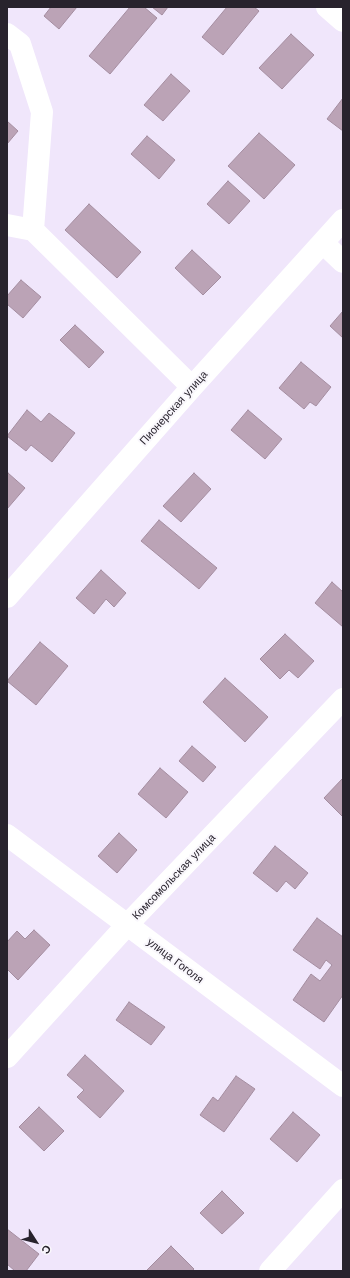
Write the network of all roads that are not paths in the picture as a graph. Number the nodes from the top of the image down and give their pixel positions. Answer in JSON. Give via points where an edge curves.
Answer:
{"nodes":[{"id":1,"x":327,"y":7,"type":"edge"},
{"id":2,"x":343,"y":21,"type":"edge"},
{"id":3,"x":7,"y":34,"type":"edge"},
{"id":4,"x":343,"y":220,"type":"edge"},
{"id":5,"x":7,"y":225,"type":"edge"},
{"id":6,"x":33,"y":230,"type":"junction"},
{"id":7,"x":323,"y":243,"type":"junction"},
{"id":8,"x":343,"y":262,"type":"edge"},
{"id":9,"x":192,"y":387,"type":"junction"},
{"id":10,"x":7,"y":597,"type":"edge"},
{"id":11,"x":343,"y":699,"type":"edge"},
{"id":12,"x":7,"y":835,"type":"edge"},
{"id":13,"x":127,"y":925,"type":"junction"},
{"id":14,"x":7,"y":1057,"type":"edge"},
{"id":15,"x":343,"y":1086,"type":"edge"},
{"id":16,"x":343,"y":1190,"type":"edge"},
{"id":17,"x":270,"y":1271,"type":"edge"}],
"edges":[{"from":1,"to":2,"type":"street"},
{"from":3,"to":6,"type":"street","via":[[20,44],[42,112]]},
{"from":4,"to":7,"type":"street","name":"Пионерская улица"},
{"from":5,"to":6,"type":"street"},
{"from":6,"to":9,"type":"street"},
{"from":7,"to":8,"type":"street"},
{"from":7,"to":9,"type":"street","name":"Пионерская улица"},
{"from":9,"to":10,"type":"street","name":"Пионерская улица"},
{"from":11,"to":13,"type":"street","name":"Комсомольская улица"},
{"from":12,"to":13,"type":"street","name":"улица Гоголя"},
{"from":13,"to":14,"type":"street","name":"Комсомольская улица"},
{"from":13,"to":15,"type":"street","name":"улица Гоголя"},
{"from":16,"to":17,"type":"street"}]}
